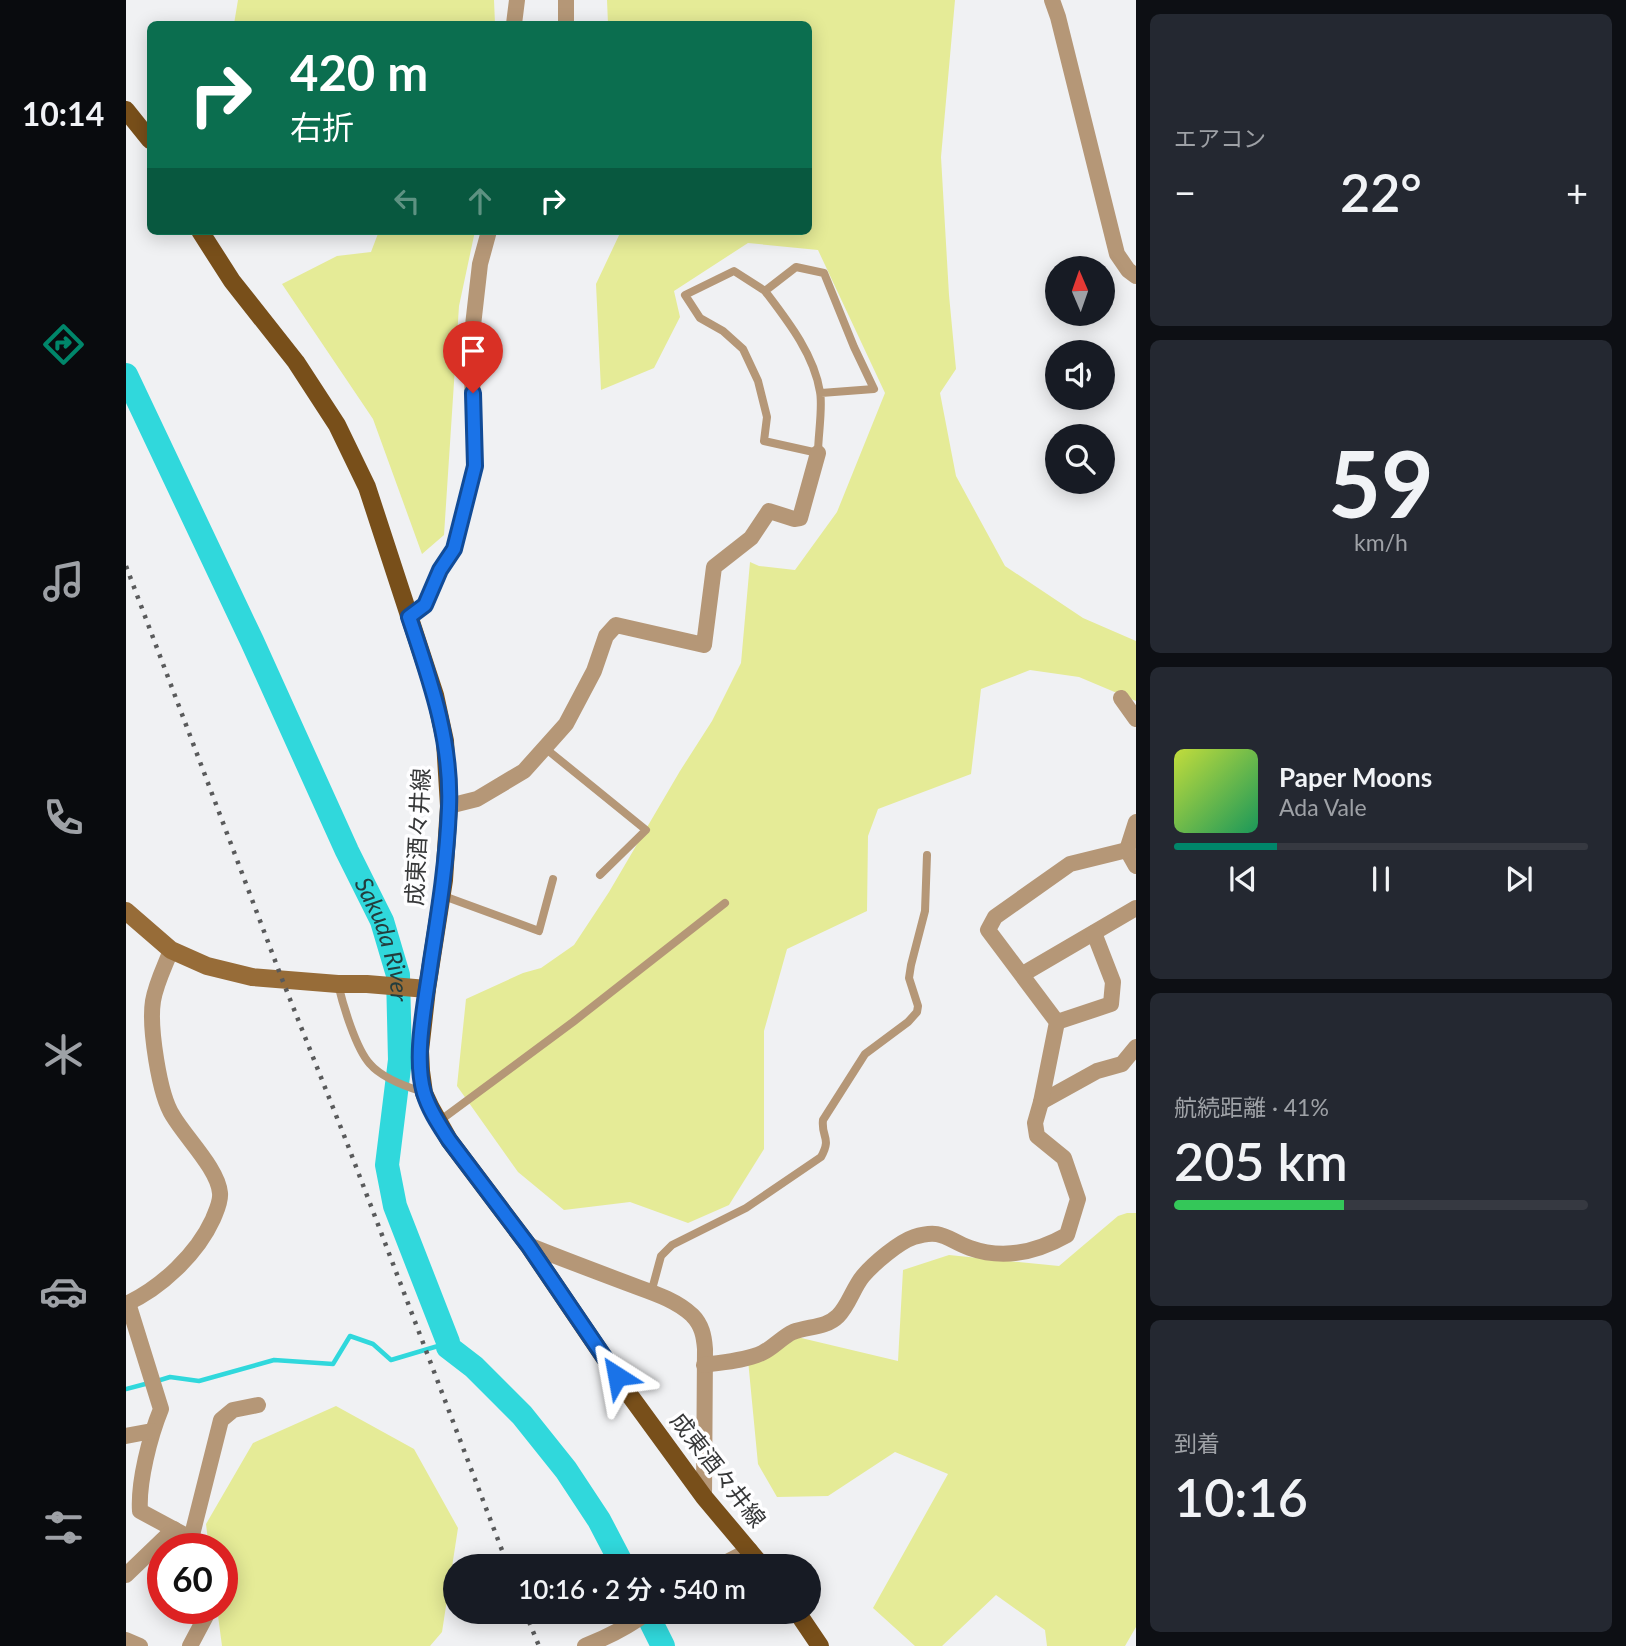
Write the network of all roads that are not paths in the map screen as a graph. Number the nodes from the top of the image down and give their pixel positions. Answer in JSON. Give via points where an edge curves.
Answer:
{"nodes":[{"id":1,"x":517,"y":0,"type":"edge"},
{"id":2,"x":566,"y":0,"type":"edge"},
{"id":3,"x":1052,"y":0,"type":"edge"},
{"id":4,"x":514,"y":21,"type":"edge"},
{"id":5,"x":566,"y":21,"type":"edge"},
{"id":6,"x":126,"y":110,"type":"edge"},
{"id":7,"x":147,"y":136,"type":"edge"},
{"id":8,"x":203,"y":235,"type":"edge"},
{"id":9,"x":488,"y":235,"type":"edge"},
{"id":10,"x":1136,"y":276,"type":"edge"},
{"id":11,"x":765,"y":290,"type":"junction"},
{"id":12,"x":821,"y":393,"type":"junction"},
{"id":13,"x":818,"y":453,"type":"junction"},
{"id":14,"x":409,"y":617,"type":"junction"},
{"id":15,"x":1121,"y":698,"type":"dead end"},
{"id":16,"x":1136,"y":719,"type":"edge"},
{"id":17,"x":545,"y":748,"type":"junction"},
{"id":18,"x":449,"y":806,"type":"junction"},
{"id":19,"x":1136,"y":822,"type":"edge"},
{"id":20,"x":1127,"y":850,"type":"junction"},
{"id":21,"x":927,"y":855,"type":"dead end"},
{"id":22,"x":1136,"y":866,"type":"edge"},
{"id":23,"x":600,"y":875,"type":"dead end"},
{"id":24,"x":553,"y":879,"type":"dead end"},
{"id":25,"x":441,"y":895,"type":"junction"},
{"id":26,"x":725,"y":903,"type":"dead end"},
{"id":27,"x":1136,"y":908,"type":"edge"},
{"id":28,"x":126,"y":911,"type":"edge"},
{"id":29,"x":1094,"y":933,"type":"junction"},
{"id":30,"x":172,"y":950,"type":"junction"},
{"id":31,"x":1023,"y":974,"type":"junction"},
{"id":32,"x":338,"y":984,"type":"junction"},
{"id":33,"x":427,"y":989,"type":"junction"},
{"id":34,"x":1057,"y":1022,"type":"junction"},
{"id":35,"x":1136,"y":1047,"type":"edge"},
{"id":36,"x":424,"y":1093,"type":"junction"},
{"id":37,"x":1041,"y":1102,"type":"junction"},
{"id":38,"x":438,"y":1122,"type":"junction"},
{"id":39,"x":528,"y":1245,"type":"junction"},
{"id":40,"x":651,"y":1293,"type":"junction"},
{"id":41,"x":127,"y":1303,"type":"edge"},
{"id":42,"x":704,"y":1365,"type":"junction"},
{"id":43,"x":258,"y":1405,"type":"dead end"},
{"id":44,"x":152,"y":1431,"type":"junction"},
{"id":45,"x":126,"y":1436,"type":"edge"},
{"id":46,"x":704,"y":1497,"type":"junction"},
{"id":47,"x":174,"y":1529,"type":"junction"},
{"id":48,"x":179,"y":1533,"type":"edge"},
{"id":49,"x":194,"y":1533,"type":"edge"},
{"id":50,"x":750,"y":1550,"type":"junction"},
{"id":51,"x":742,"y":1554,"type":"edge"},
{"id":52,"x":753,"y":1554,"type":"edge"},
{"id":53,"x":126,"y":1575,"type":"edge"},
{"id":54,"x":202,"y":1624,"type":"edge"},
{"id":55,"x":631,"y":1624,"type":"edge"},
{"id":56,"x":805,"y":1624,"type":"edge"},
{"id":57,"x":126,"y":1640,"type":"edge"},
{"id":58,"x":140,"y":1646,"type":"edge"},
{"id":59,"x":190,"y":1646,"type":"edge"},
{"id":60,"x":585,"y":1646,"type":"edge"},
{"id":61,"x":820,"y":1646,"type":"edge"}],
"edges":[{"from":1,"to":4,"type":"street"},
{"from":2,"to":5,"type":"street"},
{"from":3,"to":10,"type":"street","via":[[1117,254]]},
{"from":6,"to":7,"type":"main road"},
{"from":8,"to":14,"type":"main road","name":"成東酒々井線","via":[[337,425],[367,487]]},
{"from":9,"to":14,"type":"street","via":[[471,343],[475,466],[454,549],[425,605]]},
{"from":11,"to":12,"type":"lane","via":[[811,362]]},
{"from":11,"to":12,"type":"lane","via":[[796,267],[824,273],[874,389]]},
{"from":11,"to":13,"type":"lane","via":[[734,271],[685,295],[700,318],[743,349],[767,417],[764,441]]},
{"from":12,"to":13,"type":"lane"},
{"from":13,"to":17,"type":"street","via":[[800,517],[769,511],[751,538],[714,567],[704,645],[616,625],[606,636],[594,671],[566,724]]},
{"from":14,"to":18,"type":"main road","name":"成東酒々井線","via":[[445,741]]},
{"from":15,"to":16,"type":"street"},
{"from":17,"to":18,"type":"street","via":[[524,771],[477,799]]},
{"from":17,"to":23,"type":"lane","via":[[646,830]]},
{"from":18,"to":25,"type":"main road","name":"成東酒々井線"},
{"from":19,"to":20,"type":"street"},
{"from":20,"to":22,"type":"street"},
{"from":20,"to":31,"type":"street","via":[[1070,864],[995,917],[988,930]]},
{"from":21,"to":40,"type":"lane","via":[[925,911],[909,978],[917,1012],[865,1054],[823,1120],[827,1147],[821,1157],[746,1208],[672,1245],[661,1256]]},
{"from":24,"to":25,"type":"lane","via":[[539,931]]},
{"from":25,"to":33,"type":"main road","name":"成東酒々井線"},
{"from":26,"to":38,"type":"lane"},
{"from":27,"to":29,"type":"street"},
{"from":28,"to":30,"type":"street"},
{"from":29,"to":31,"type":"street"},
{"from":29,"to":34,"type":"street","via":[[1113,982],[1111,1004]]},
{"from":30,"to":32,"type":"street","via":[[207,966],[252,977]]},
{"from":30,"to":41,"type":"street","via":[[153,1002],[160,1083],[171,1114],[217,1178],[221,1196],[205,1236],[177,1268]]},
{"from":31,"to":34,"type":"street"},
{"from":32,"to":33,"type":"street"},
{"from":32,"to":36,"type":"lane","via":[[372,1067]]},
{"from":33,"to":36,"type":"main road","name":"成東酒々井線","via":[[420,1051]]},
{"from":34,"to":37,"type":"street"},
{"from":35,"to":37,"type":"street","via":[[1122,1064],[1097,1071]]},
{"from":36,"to":38,"type":"main road","name":"成東酒々井線"},
{"from":37,"to":42,"type":"street","via":[[1035,1123],[1037,1136],[1064,1158],[1078,1199],[1067,1235],[1049,1245],[1011,1254],[983,1251],[932,1233],[904,1241],[863,1276],[833,1321],[791,1333],[748,1358]]},
{"from":38,"to":39,"type":"main road","name":"成東酒々井線"},
{"from":39,"to":40,"type":"street"},
{"from":39,"to":46,"type":"main road","name":"成東酒々井線"},
{"from":40,"to":42,"type":"street","via":[[693,1316],[704,1336]]},
{"from":41,"to":44,"type":"street","via":[[161,1409]]},
{"from":42,"to":46,"type":"street"},
{"from":43,"to":49,"type":"street","via":[[233,1410],[221,1420]]},
{"from":44,"to":45,"type":"street"},
{"from":44,"to":47,"type":"street","via":[[140,1511]]},
{"from":46,"to":50,"type":"main road","name":"成東酒々井線"},
{"from":47,"to":48,"type":"street"},
{"from":47,"to":53,"type":"street"},
{"from":50,"to":51,"type":"street"},
{"from":50,"to":52,"type":"main road","name":"成東酒々井線"},
{"from":54,"to":59,"type":"street"},
{"from":55,"to":60,"type":"street"},
{"from":56,"to":61,"type":"main road"},
{"from":57,"to":58,"type":"street"}]}
